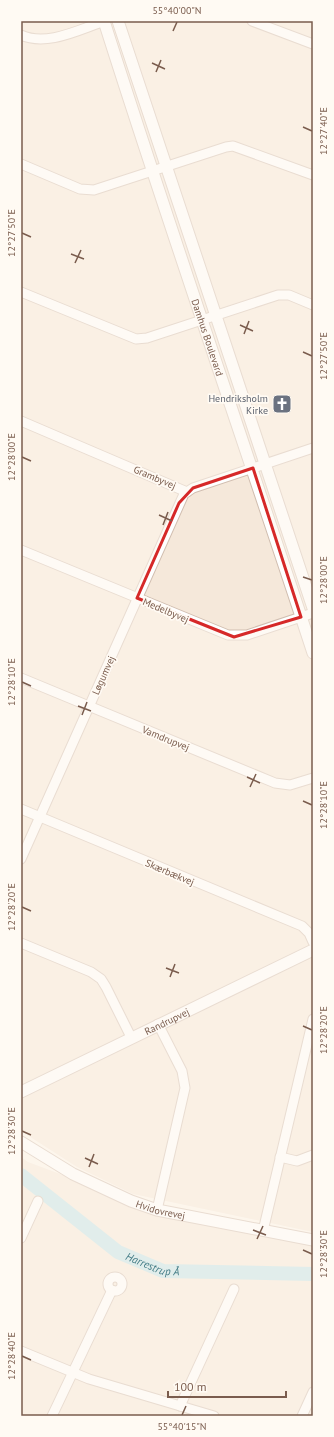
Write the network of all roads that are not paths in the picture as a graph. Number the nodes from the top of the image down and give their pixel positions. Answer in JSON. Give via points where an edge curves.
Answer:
{"nodes":[{"id":1,"x":105,"y":21,"type":"edge"},
{"id":2,"x":118,"y":21,"type":"edge"},
{"id":3,"x":252,"y":21,"type":"edge"},
{"id":4,"x":21,"y":35,"type":"edge"},
{"id":5,"x":313,"y":44,"type":"edge"},
{"id":6,"x":21,"y":164,"type":"edge"},
{"id":7,"x":167,"y":166,"type":"junction"},
{"id":8,"x":151,"y":171,"type":"junction"},
{"id":9,"x":313,"y":175,"type":"edge"},
{"id":10,"x":21,"y":292,"type":"edge"},
{"id":11,"x":313,"y":305,"type":"edge"},
{"id":12,"x":215,"y":316,"type":"junction"},
{"id":13,"x":203,"y":319,"type":"junction"},
{"id":14,"x":21,"y":421,"type":"edge"},
{"id":15,"x":313,"y":448,"type":"edge"},
{"id":16,"x":266,"y":463,"type":"junction"},
{"id":17,"x":253,"y":468,"type":"junction"},
{"id":18,"x":187,"y":492,"type":"junction"},
{"id":19,"x":21,"y":550,"type":"edge"},
{"id":20,"x":138,"y":598,"type":"junction"},
{"id":21,"x":313,"y":608,"type":"edge"},
{"id":22,"x":313,"y":613,"type":"edge"},
{"id":23,"x":301,"y":617,"type":"junction"},
{"id":24,"x":313,"y":653,"type":"edge"},
{"id":25,"x":21,"y":678,"type":"edge"},
{"id":26,"x":89,"y":706,"type":"junction"},
{"id":27,"x":313,"y":778,"type":"edge"},
{"id":28,"x":21,"y":809,"type":"edge"},
{"id":29,"x":40,"y":817,"type":"junction"},
{"id":30,"x":21,"y":859,"type":"edge"},
{"id":31,"x":313,"y":942,"type":"edge"},
{"id":32,"x":21,"y":943,"type":"edge"},
{"id":33,"x":313,"y":950,"type":"edge"},
{"id":34,"x":313,"y":1019,"type":"edge"},
{"id":35,"x":158,"y":1024,"type":"junction"},
{"id":36,"x":131,"y":1037,"type":"junction"},
{"id":37,"x":21,"y":1092,"type":"edge"},
{"id":38,"x":21,"y":1142,"type":"edge"},
{"id":39,"x":313,"y":1155,"type":"edge"},
{"id":40,"x":280,"y":1157,"type":"junction"},
{"id":41,"x":38,"y":1201,"type":"dead end"},
{"id":42,"x":157,"y":1210,"type":"junction"},
{"id":43,"x":263,"y":1231,"type":"junction"},
{"id":44,"x":21,"y":1238,"type":"edge"},
{"id":45,"x":313,"y":1240,"type":"edge"},
{"id":46,"x":234,"y":1289,"type":"dead end"},
{"id":47,"x":112,"y":1290,"type":"dead end"},
{"id":48,"x":21,"y":1351,"type":"edge"},
{"id":49,"x":72,"y":1373,"type":"junction"},
{"id":50,"x":313,"y":1392,"type":"edge"},
{"id":51,"x":180,"y":1406,"type":"junction"},
{"id":52,"x":52,"y":1416,"type":"edge"},
{"id":53,"x":214,"y":1416,"type":"edge"},
{"id":54,"x":302,"y":1416,"type":"edge"}],
"edges":[{"from":1,"to":4,"type":"street","via":[[47,40],[29,39]]},
{"from":1,"to":8,"type":"street","name":"Damhus Boulevard"},
{"from":2,"to":7,"type":"street","name":"Damhus Boulevard"},
{"from":3,"to":5,"type":"street"},
{"from":6,"to":8,"type":"street","via":[[80,189],[94,190]]},
{"from":7,"to":8,"type":"street"},
{"from":7,"to":9,"type":"street","via":[[234,146]]},
{"from":7,"to":12,"type":"street","name":"Damhus Boulevard"},
{"from":8,"to":13,"type":"street","name":"Damhus Boulevard"},
{"from":10,"to":13,"type":"street","via":[[136,339],[147,338]]},
{"from":11,"to":12,"type":"street","via":[[289,295],[278,294]]},
{"from":12,"to":13,"type":"street"},
{"from":12,"to":16,"type":"street","name":"Damhus Boulevard"},
{"from":13,"to":17,"type":"street","name":"Damhus Boulevard"},
{"from":14,"to":18,"type":"street","name":"Grambyvej"},
{"from":15,"to":16,"type":"street","name":"Grambyvej"},
{"from":16,"to":17,"type":"street","name":"Grambyvej"},
{"from":16,"to":21,"type":"street","name":"Damhus Boulevard"},
{"from":17,"to":18,"type":"street","name":"Grambyvej"},
{"from":17,"to":23,"type":"street","name":"Damhus Boulevard"},
{"from":18,"to":20,"type":"street","name":"Løgumvej","via":[[179,503]]},
{"from":19,"to":20,"type":"street","name":"Medelbyvej"},
{"from":20,"to":23,"type":"street","name":"Medelbyvej","via":[[234,637]]},
{"from":20,"to":26,"type":"street","name":"Løgumvej"},
{"from":22,"to":23,"type":"street","name":"Medelbyvej"},
{"from":23,"to":24,"type":"street","name":"Damhus Boulevard"},
{"from":25,"to":26,"type":"street","name":"Vamdrupvej"},
{"from":26,"to":27,"type":"street","name":"Vamdrupvej","via":[[275,783],[290,785]]},
{"from":26,"to":29,"type":"street","name":"Løgumvej"},
{"from":28,"to":29,"type":"street","name":"Skærbækvej"},
{"from":29,"to":30,"type":"street","name":"Løgumvej"},
{"from":29,"to":31,"type":"street","name":"Skærbækvej","via":[[302,926]]},
{"from":32,"to":36,"type":"street","via":[[101,978]]},
{"from":33,"to":35,"type":"street","name":"Randrupvej"},
{"from":34,"to":40,"type":"street"},
{"from":35,"to":36,"type":"street","name":"Randrupvej"},
{"from":35,"to":42,"type":"street","via":[[182,1071],[185,1088]]},
{"from":36,"to":37,"type":"street","name":"Randrupvej"},
{"from":38,"to":42,"type":"street","name":"Hvidovrevej","via":[[107,1192]]},
{"from":39,"to":40,"type":"street","via":[[297,1161]]},
{"from":40,"to":43,"type":"street"},
{"from":41,"to":44,"type":"street"},
{"from":42,"to":43,"type":"street","name":"Hvidovrevej"},
{"from":43,"to":45,"type":"street","name":"Hvidovrevej"},
{"from":46,"to":51,"type":"street"},
{"from":47,"to":49,"type":"street"},
{"from":48,"to":49,"type":"street"},
{"from":49,"to":51,"type":"street"},
{"from":49,"to":52,"type":"street"},
{"from":50,"to":54,"type":"street"},
{"from":51,"to":53,"type":"street"}]}
